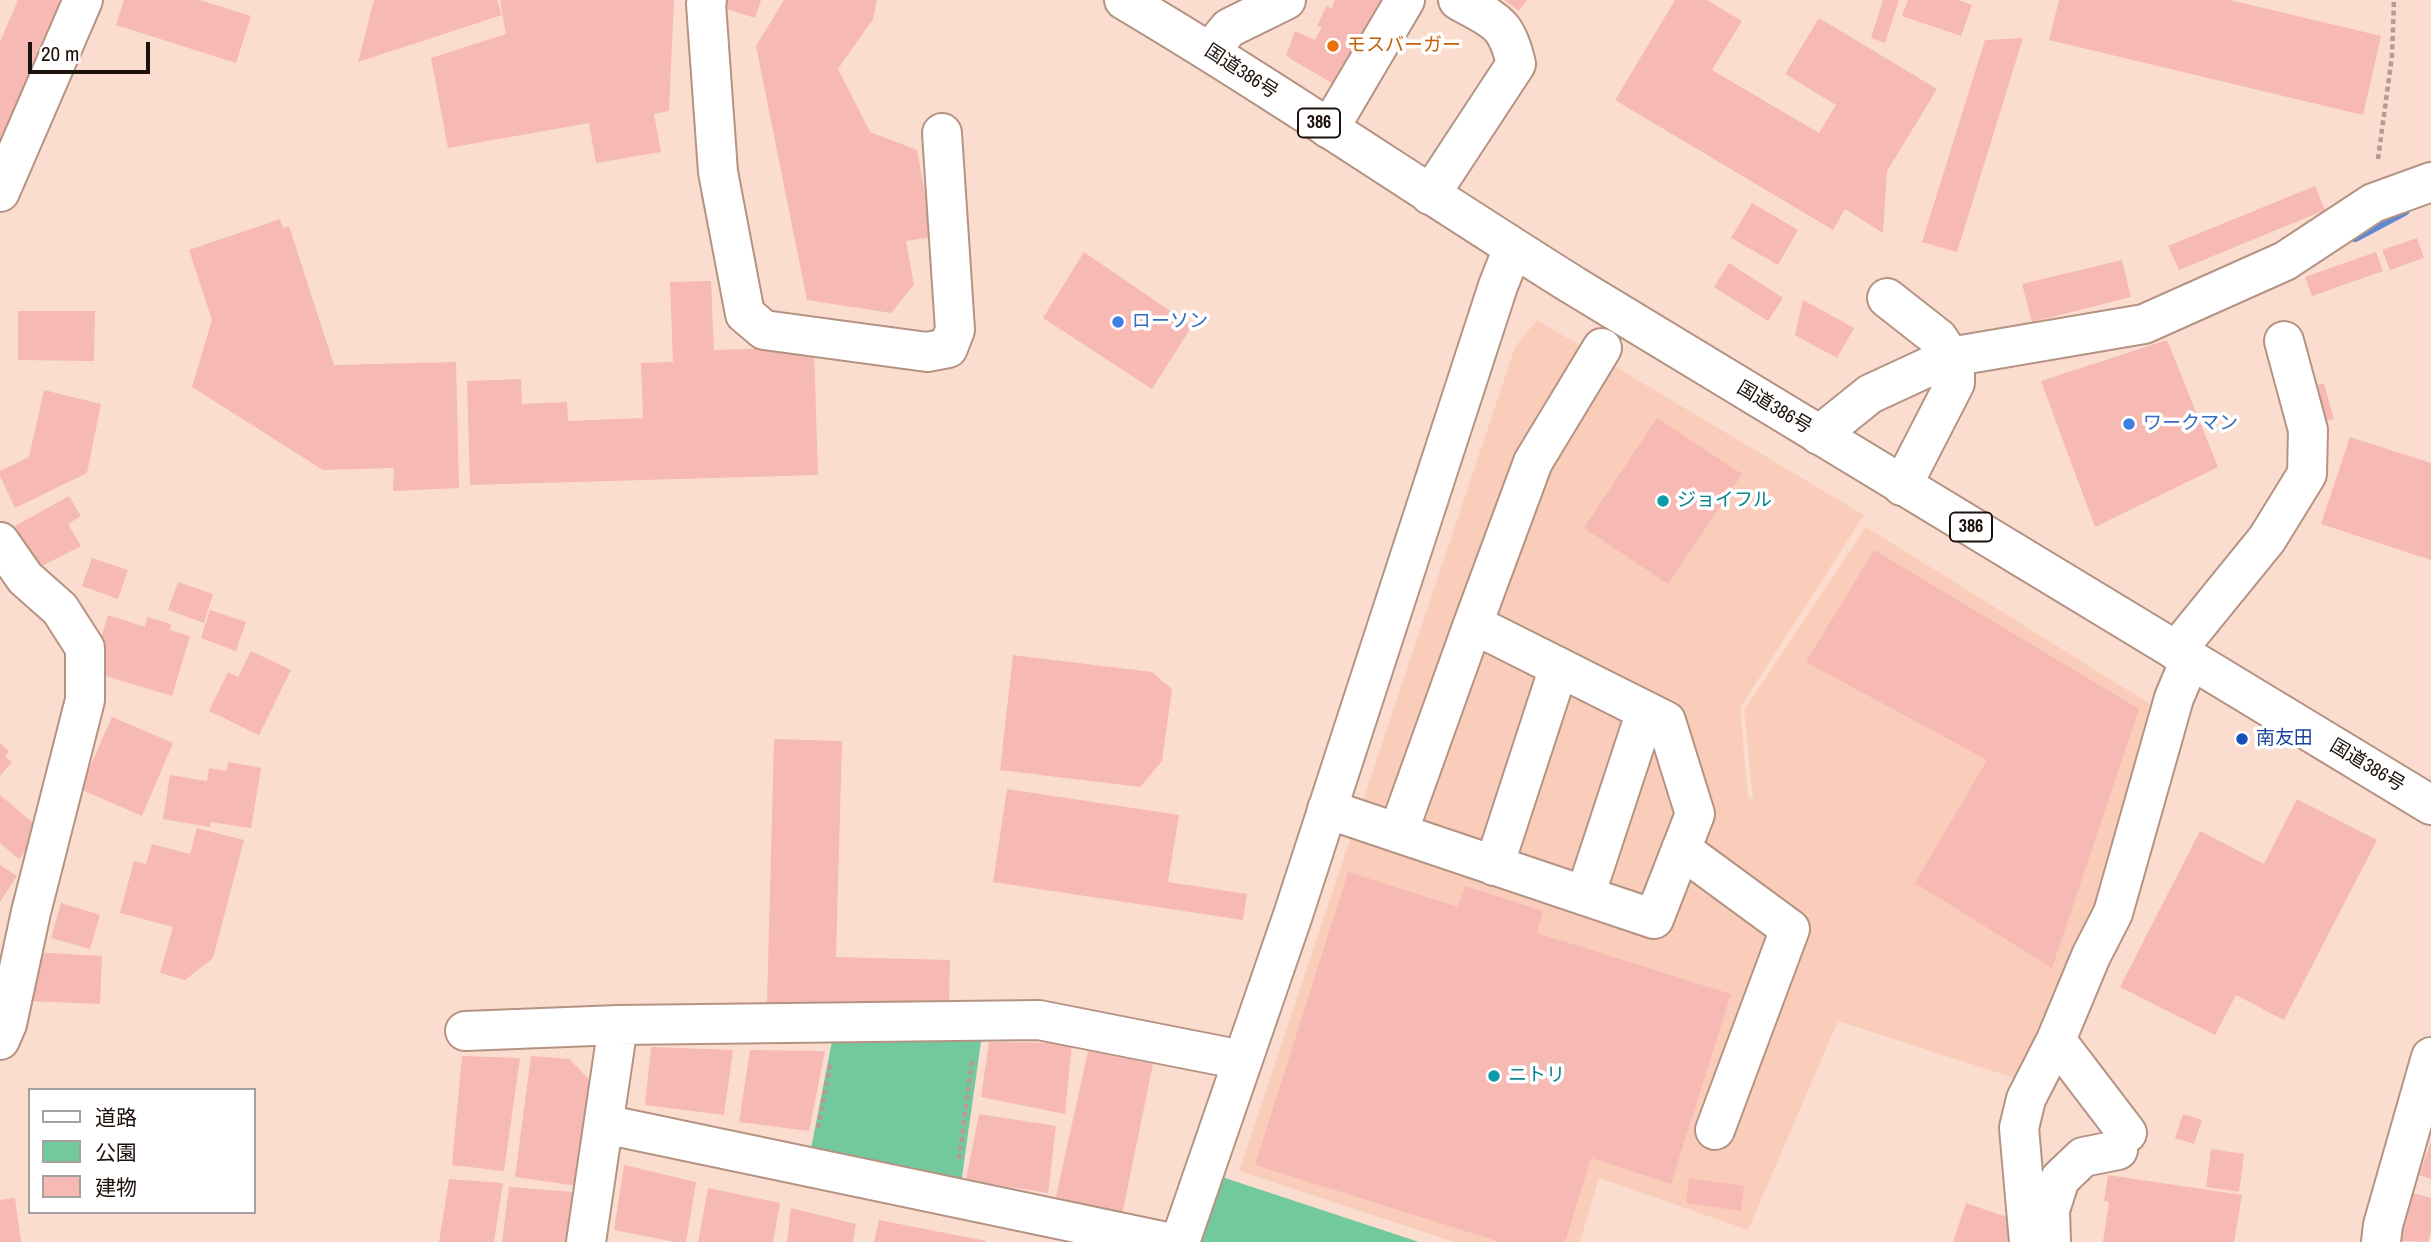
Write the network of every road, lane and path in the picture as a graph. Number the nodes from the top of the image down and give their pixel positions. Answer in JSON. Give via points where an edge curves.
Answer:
{"nodes":[{"id":1,"x":83,"y":0,"type":"edge"},
{"id":2,"x":707,"y":0,"type":"edge"},
{"id":3,"x":1124,"y":0,"type":"edge"},
{"id":4,"x":1286,"y":0,"type":"edge"},
{"id":5,"x":1405,"y":0,"type":"edge"},
{"id":6,"x":1458,"y":0,"type":"edge"},
{"id":7,"x":2394,"y":0,"type":"edge"},
{"id":8,"x":1210,"y":51,"type":"junction"},
{"id":9,"x":1329,"y":129,"type":"junction"},
{"id":10,"x":942,"y":133,"type":"dead end"},
{"id":11,"x":2431,"y":182,"type":"edge"},
{"id":12,"x":0,"y":192,"type":"edge"},
{"id":13,"x":1430,"y":195,"type":"junction"},
{"id":14,"x":2372,"y":203,"type":"junction"},
{"id":15,"x":1513,"y":248,"type":"junction"},
{"id":16,"x":1887,"y":298,"type":"dead end"},
{"id":17,"x":2284,"y":341,"type":"dead end"},
{"id":18,"x":1602,"y":348,"type":"dead end"},
{"id":19,"x":1953,"y":368,"type":"junction"},
{"id":20,"x":1819,"y":435,"type":"junction"},
{"id":21,"x":1902,"y":485,"type":"junction"},
{"id":22,"x":0,"y":542,"type":"edge"},
{"id":23,"x":1473,"y":624,"type":"junction"},
{"id":24,"x":2183,"y":656,"type":"junction"},
{"id":25,"x":1559,"y":667,"type":"junction"},
{"id":26,"x":1646,"y":711,"type":"junction"},
{"id":27,"x":2431,"y":805,"type":"edge"},
{"id":28,"x":1327,"y":809,"type":"junction"},
{"id":29,"x":1398,"y":833,"type":"junction"},
{"id":30,"x":1681,"y":849,"type":"junction"},
{"id":31,"x":1494,"y":866,"type":"junction"},
{"id":32,"x":1586,"y":896,"type":"junction"},
{"id":33,"x":978,"y":1021,"type":"junction"},
{"id":34,"x":839,"y":1022,"type":"junction"},
{"id":35,"x":618,"y":1025,"type":"junction"},
{"id":36,"x":465,"y":1031,"type":"dead end"},
{"id":37,"x":0,"y":1040,"type":"edge"},
{"id":38,"x":2056,"y":1040,"type":"junction"},
{"id":39,"x":2431,"y":1057,"type":"edge"},
{"id":40,"x":1242,"y":1060,"type":"junction"},
{"id":41,"x":604,"y":1124,"type":"junction"},
{"id":42,"x":1715,"y":1130,"type":"dead end"},
{"id":43,"x":811,"y":1168,"type":"junction"},
{"id":44,"x":954,"y":1197,"type":"junction"},
{"id":45,"x":586,"y":1242,"type":"edge"},
{"id":46,"x":1167,"y":1242,"type":"edge"},
{"id":47,"x":1180,"y":1242,"type":"edge"},
{"id":48,"x":2029,"y":1242,"type":"edge"},
{"id":49,"x":2051,"y":1242,"type":"edge"},
{"id":50,"x":2381,"y":1242,"type":"edge"}],
"edges":[{"from":1,"to":12,"type":"main road"},
{"from":2,"to":10,"type":"main road","via":[[718,172],[746,314],[764,330],[927,352],[947,348],[955,330]]},
{"from":3,"to":8,"type":"main road","name":"国道386号","number":"386"},
{"from":4,"to":8,"type":"main road","via":[[1229,28]]},
{"from":5,"to":9,"type":"main road"},
{"from":6,"to":13,"type":"main road","via":[[1502,25],[1516,64]]},
{"from":7,"to":14,"type":"path","via":[[2392,56]]},
{"from":8,"to":9,"type":"main road","name":"国道386号","number":"386"},
{"from":9,"to":13,"type":"main road","name":"国道386号","number":"386"},
{"from":11,"to":14,"type":"main road"},
{"from":13,"to":15,"type":"main road","name":"国道386号","number":"386"},
{"from":14,"to":19,"type":"main road","via":[[2286,261],[2144,324]]},
{"from":15,"to":20,"type":"main road","name":"国道386号","number":"386"},
{"from":15,"to":28,"type":"main road"},
{"from":16,"to":19,"type":"main road","via":[[1938,338]]},
{"from":17,"to":24,"type":"main road","via":[[2308,430],[2307,474],[2267,539]]},
{"from":18,"to":23,"type":"main road","via":[[1532,462]]},
{"from":19,"to":20,"type":"main road","via":[[1870,394]]},
{"from":19,"to":21,"type":"main road"},
{"from":20,"to":21,"type":"main road","name":"国道386号","number":"386"},
{"from":21,"to":24,"type":"main road","name":"国道386号","number":"386"},
{"from":22,"to":37,"type":"main road","via":[[25,578],[60,608],[85,648],[85,700]]},
{"from":23,"to":25,"type":"main road"},
{"from":23,"to":29,"type":"main road"},
{"from":24,"to":27,"type":"main road","name":"国道386号","number":"386"},
{"from":24,"to":38,"type":"main road","via":[[2113,913]]},
{"from":25,"to":26,"type":"main road"},
{"from":25,"to":31,"type":"main road"},
{"from":26,"to":30,"type":"main road","via":[[1666,722],[1695,814]]},
{"from":26,"to":32,"type":"main road"},
{"from":28,"to":29,"type":"main road"},
{"from":28,"to":40,"type":"main road"},
{"from":29,"to":31,"type":"main road"},
{"from":30,"to":32,"type":"main road","via":[[1654,919]]},
{"from":30,"to":42,"type":"main road","via":[[1790,929]]},
{"from":31,"to":32,"type":"main road"},
{"from":33,"to":34,"type":"main road"},
{"from":33,"to":40,"type":"main road","via":[[1039,1020]]},
{"from":33,"to":44,"type":"path"},
{"from":34,"to":35,"type":"main road"},
{"from":34,"to":43,"type":"path"},
{"from":35,"to":36,"type":"main road"},
{"from":35,"to":41,"type":"main road"},
{"from":38,"to":48,"type":"main road","via":[[2026,1099],[2020,1128]]},
{"from":38,"to":49,"type":"main road","via":[[2123,1142],[2083,1157],[2060,1179],[2050,1210]]},
{"from":39,"to":50,"type":"main road"},
{"from":40,"to":47,"type":"main road"},
{"from":41,"to":43,"type":"main road"},
{"from":41,"to":45,"type":"main road"},
{"from":43,"to":44,"type":"main road"},
{"from":44,"to":46,"type":"main road"}]}
